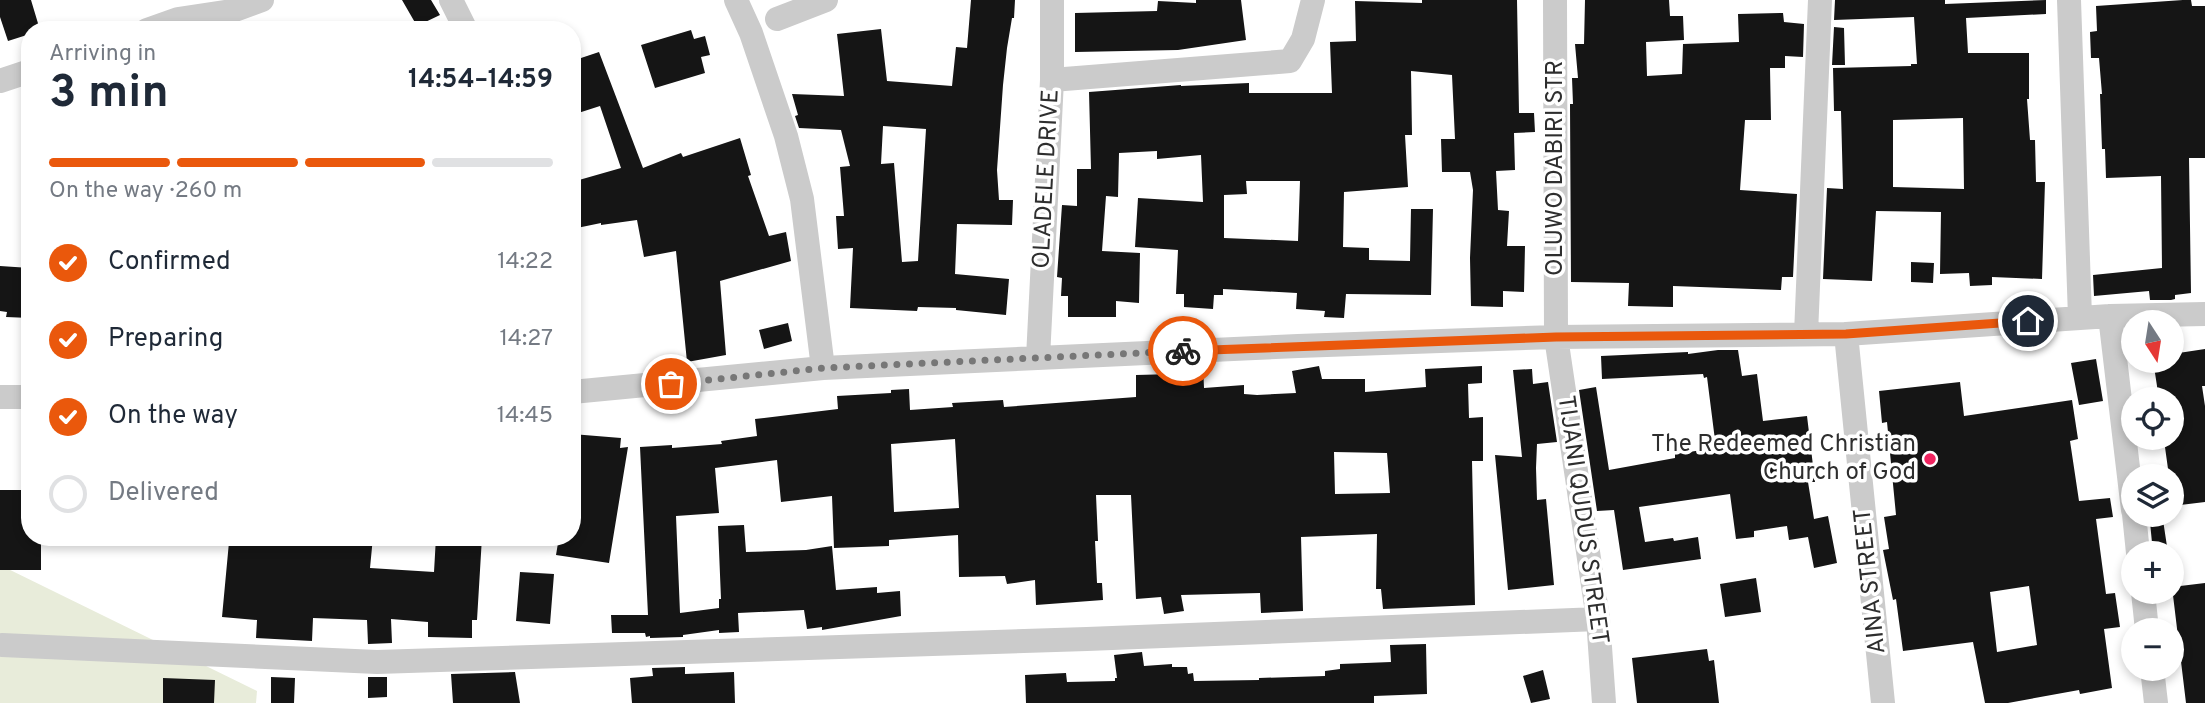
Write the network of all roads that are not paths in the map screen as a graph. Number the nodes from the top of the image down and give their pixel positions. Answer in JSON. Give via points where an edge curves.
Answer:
{"nodes":[{"id":1,"x":262,"y":0,"type":"edge"},
{"id":2,"x":451,"y":0,"type":"edge"},
{"id":3,"x":736,"y":0,"type":"edge"},
{"id":4,"x":826,"y":0,"type":"edge"},
{"id":5,"x":1052,"y":0,"type":"edge"},
{"id":6,"x":1312,"y":0,"type":"edge"},
{"id":7,"x":1555,"y":0,"type":"edge"},
{"id":8,"x":1820,"y":0,"type":"edge"},
{"id":9,"x":2069,"y":0,"type":"edge"},
{"id":10,"x":777,"y":19,"type":"dead end"},
{"id":11,"x":172,"y":21,"type":"edge"},
{"id":12,"x":462,"y":21,"type":"edge"},
{"id":13,"x":21,"y":74,"type":"edge"},
{"id":14,"x":1052,"y":80,"type":"junction"},
{"id":15,"x":0,"y":81,"type":"edge"},
{"id":16,"x":2205,"y":314,"type":"edge"},
{"id":17,"x":2110,"y":316,"type":"junction"},
{"id":18,"x":2080,"y":317,"type":"junction"},
{"id":19,"x":1805,"y":334,"type":"junction"},
{"id":20,"x":1846,"y":334,"type":"junction"},
{"id":21,"x":1556,"y":337,"type":"junction"},
{"id":22,"x":1038,"y":358,"type":"junction"},
{"id":23,"x":823,"y":368,"type":"junction"},
{"id":24,"x":581,"y":391,"type":"edge"},
{"id":25,"x":0,"y":397,"type":"edge"},
{"id":26,"x":21,"y":397,"type":"edge"},
{"id":27,"x":2128,"y":464,"type":"edge"},
{"id":28,"x":1598,"y":619,"type":"junction"},
{"id":29,"x":2,"y":645,"type":"edge"},
{"id":30,"x":2153,"y":681,"type":"edge"},
{"id":31,"x":1604,"y":703,"type":"edge"},
{"id":32,"x":1883,"y":703,"type":"edge"},
{"id":33,"x":2156,"y":703,"type":"edge"}],
"edges":[{"from":1,"to":11,"type":"street","via":[[232,11]]},
{"from":2,"to":12,"type":"street"},
{"from":3,"to":23,"type":"street","via":[[786,136],[802,199]]},
{"from":4,"to":10,"type":"street"},
{"from":5,"to":14,"type":"street","name":"OLADELE DRIVE"},
{"from":6,"to":14,"type":"street","via":[[1303,39],[1290,61]]},
{"from":7,"to":21,"type":"street","name":"OLUWO DABIRI STR"},
{"from":8,"to":19,"type":"street"},
{"from":9,"to":18,"type":"street"},
{"from":13,"to":15,"type":"street"},
{"from":14,"to":22,"type":"street","name":"OLADELE DRIVE"},
{"from":16,"to":17,"type":"street"},
{"from":17,"to":18,"type":"street"},
{"from":17,"to":27,"type":"street"},
{"from":18,"to":20,"type":"street"},
{"from":19,"to":20,"type":"street"},
{"from":19,"to":21,"type":"street"},
{"from":20,"to":32,"type":"street","name":"AINA STREET"},
{"from":21,"to":22,"type":"street"},
{"from":21,"to":28,"type":"street","name":"TIJANI QUDUS STREET"},
{"from":22,"to":23,"type":"street"},
{"from":23,"to":24,"type":"street"},
{"from":25,"to":26,"type":"street"},
{"from":28,"to":29,"type":"street","via":[[377,662]]},
{"from":28,"to":31,"type":"street","name":"TIJANI QUDUS STREET"},
{"from":30,"to":33,"type":"street"}]}
